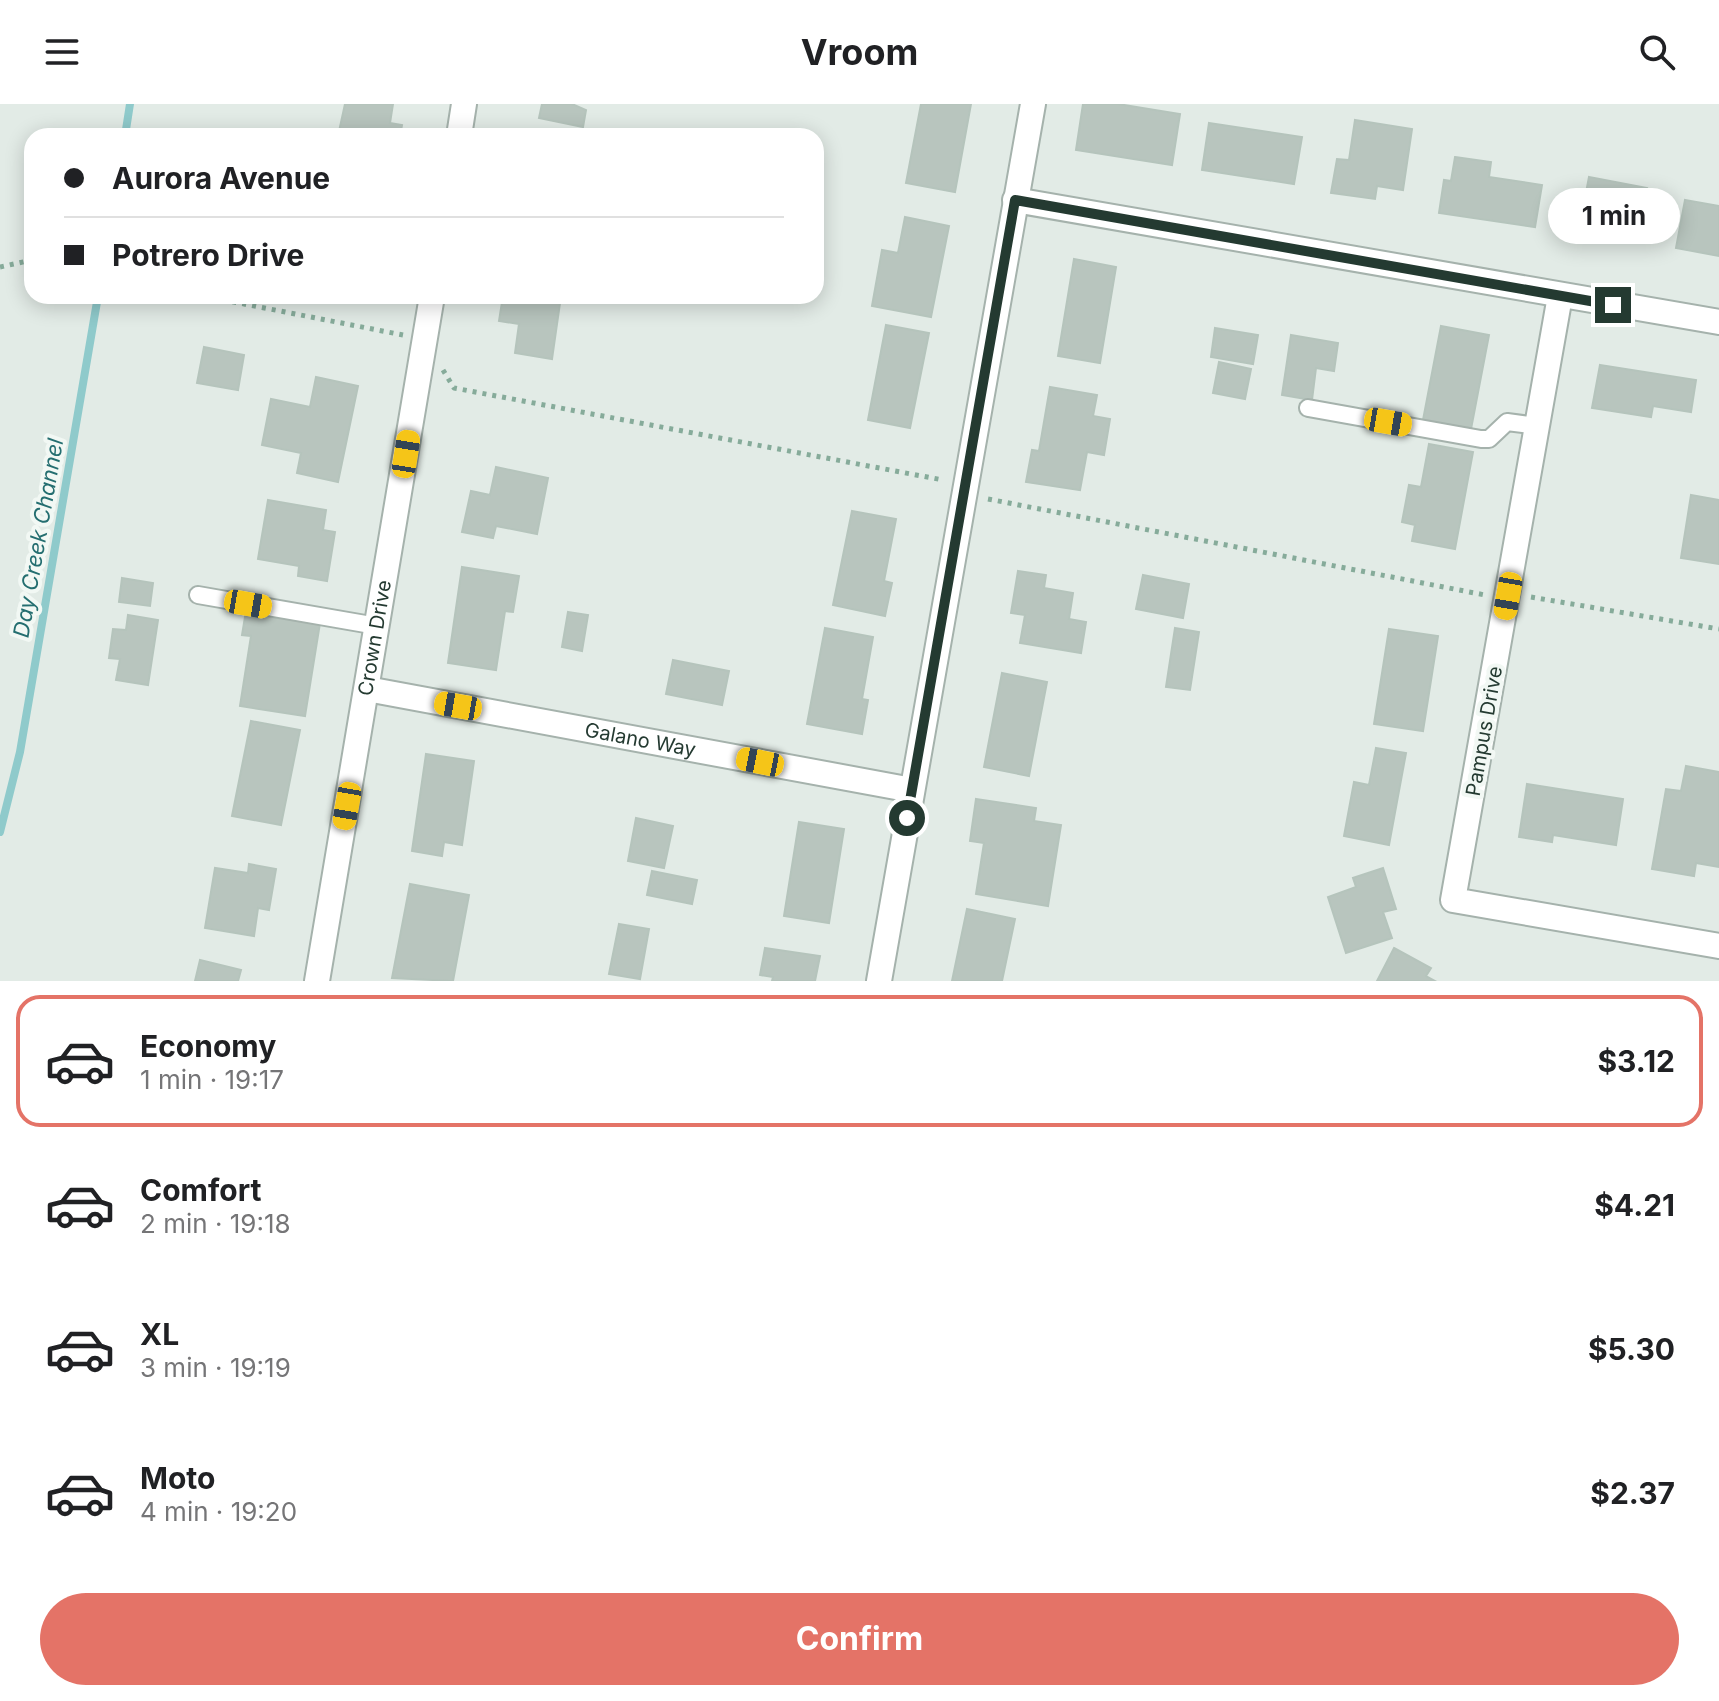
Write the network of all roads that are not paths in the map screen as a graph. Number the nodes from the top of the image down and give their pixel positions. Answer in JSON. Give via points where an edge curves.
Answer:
{"nodes":[{"id":1,"x":464,"y":104,"type":"edge"},
{"id":2,"x":1033,"y":104,"type":"edge"},
{"id":3,"x":460,"y":128,"type":"edge"},
{"id":4,"x":1015,"y":200,"type":"junction"},
{"id":5,"x":1560,"y":296,"type":"junction"},
{"id":6,"x":431,"y":304,"type":"edge"},
{"id":7,"x":1719,"y":322,"type":"edge"},
{"id":8,"x":1308,"y":408,"type":"dead end"},
{"id":9,"x":1538,"y":426,"type":"junction"},
{"id":10,"x":198,"y":595,"type":"dead end"},
{"id":11,"x":377,"y":626,"type":"junction"},
{"id":12,"x":367,"y":689,"type":"junction"},
{"id":13,"x":912,"y":790,"type":"junction"},
{"id":14,"x":1719,"y":946,"type":"edge"},
{"id":15,"x":317,"y":981,"type":"edge"},
{"id":16,"x":879,"y":981,"type":"edge"}],
"edges":[{"from":1,"to":3,"type":"street"},
{"from":2,"to":4,"type":"street"},
{"from":4,"to":5,"type":"street"},
{"from":4,"to":13,"type":"street"},
{"from":5,"to":7,"type":"street"},
{"from":5,"to":9,"type":"street","name":"Pampus Drive"},
{"from":6,"to":11,"type":"street","name":"Crown Drive"},
{"from":8,"to":9,"type":"lane","via":[[1481,439],[1494,436],[1507,422]]},
{"from":9,"to":14,"type":"street","name":"Pampus Drive","via":[[1453,900]]},
{"from":10,"to":11,"type":"lane"},
{"from":11,"to":12,"type":"street","name":"Crown Drive"},
{"from":12,"to":13,"type":"street","name":"Galano Way"},
{"from":12,"to":15,"type":"street","name":"Crown Drive"},
{"from":13,"to":16,"type":"street"}]}
